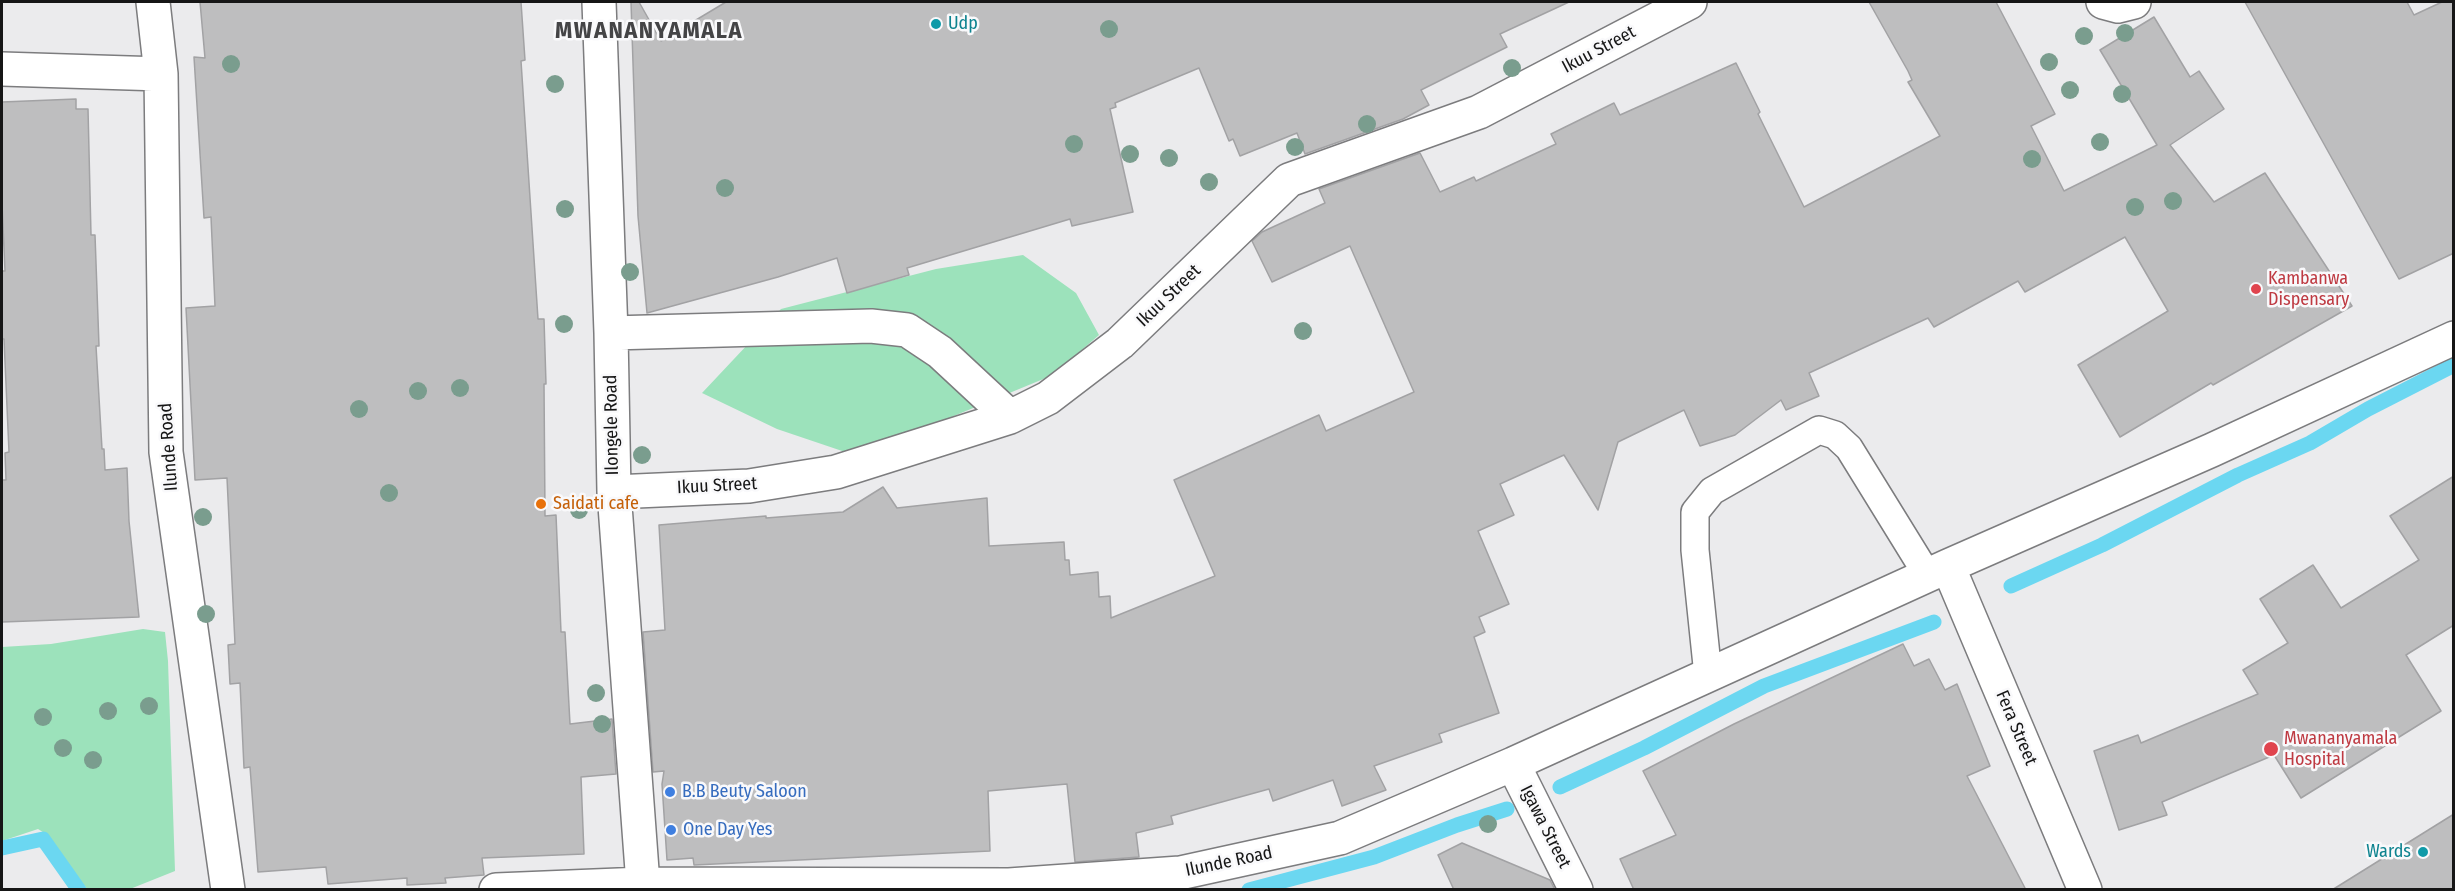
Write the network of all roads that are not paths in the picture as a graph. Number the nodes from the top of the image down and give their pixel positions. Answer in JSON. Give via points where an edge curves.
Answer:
{"nodes":[{"id":1,"x":153,"y":2,"type":"edge"},
{"id":2,"x":601,"y":2,"type":"edge"},
{"id":3,"x":1690,"y":2,"type":"edge"},
{"id":4,"x":2103,"y":2,"type":"edge"},
{"id":5,"x":2134,"y":2,"type":"edge"},
{"id":6,"x":2,"y":69,"type":"edge"},
{"id":7,"x":161,"y":74,"type":"junction"},
{"id":8,"x":611,"y":333,"type":"junction"},
{"id":9,"x":2454,"y":338,"type":"edge"},
{"id":10,"x":1010,"y":417,"type":"junction"},
{"id":11,"x":614,"y":492,"type":"junction"},
{"id":12,"x":1938,"y":571,"type":"junction"},
{"id":13,"x":1708,"y":675,"type":"junction"},
{"id":14,"x":1513,"y":764,"type":"junction"},
{"id":15,"x":643,"y":884,"type":"junction"},
{"id":16,"x":1009,"y":887,"type":"edge"},
{"id":17,"x":228,"y":890,"type":"edge"},
{"id":18,"x":496,"y":890,"type":"edge"},
{"id":19,"x":1576,"y":890,"type":"edge"},
{"id":20,"x":2085,"y":890,"type":"edge"}],
"edges":[{"from":1,"to":7,"type":"street","name":"Ilunde Road"},
{"from":2,"to":8,"type":"street","name":"Ilongele Road"},
{"from":3,"to":10,"type":"street","name":"Ikuu Street","via":[[1479,112],[1289,180],[1120,343],[1048,398]]},
{"from":4,"to":5,"type":"street","via":[[2118,6]]},
{"from":6,"to":7,"type":"street"},
{"from":7,"to":17,"type":"street","name":"Ilunde Road","via":[[166,452]]},
{"from":8,"to":10,"type":"street","via":[[871,326],[907,330],[940,352]]},
{"from":8,"to":11,"type":"street","name":"Ilongele Road"},
{"from":9,"to":12,"type":"street","name":"Ilunde Road"},
{"from":10,"to":11,"type":"street","name":"Ikuu Street","via":[[836,472],[749,486]]},
{"from":11,"to":15,"type":"street","name":"Ilongele Road"},
{"from":12,"to":13,"type":"street","name":"Ilunde Road"},
{"from":12,"to":13,"type":"lane","via":[[1849,448],[1835,435],[1819,430],[1712,491],[1695,512],[1695,550]]},
{"from":12,"to":20,"type":"street","name":"Fera Street"},
{"from":13,"to":14,"type":"street","name":"Ilunde Road"},
{"from":14,"to":16,"type":"street","name":"Ilunde Road","via":[[1340,838],[1180,873]]},
{"from":14,"to":19,"type":"street","name":"Igawa Street"},
{"from":15,"to":16,"type":"street","name":"Ilunde Road"},
{"from":15,"to":18,"type":"street","name":"Ilunde Road"}]}
